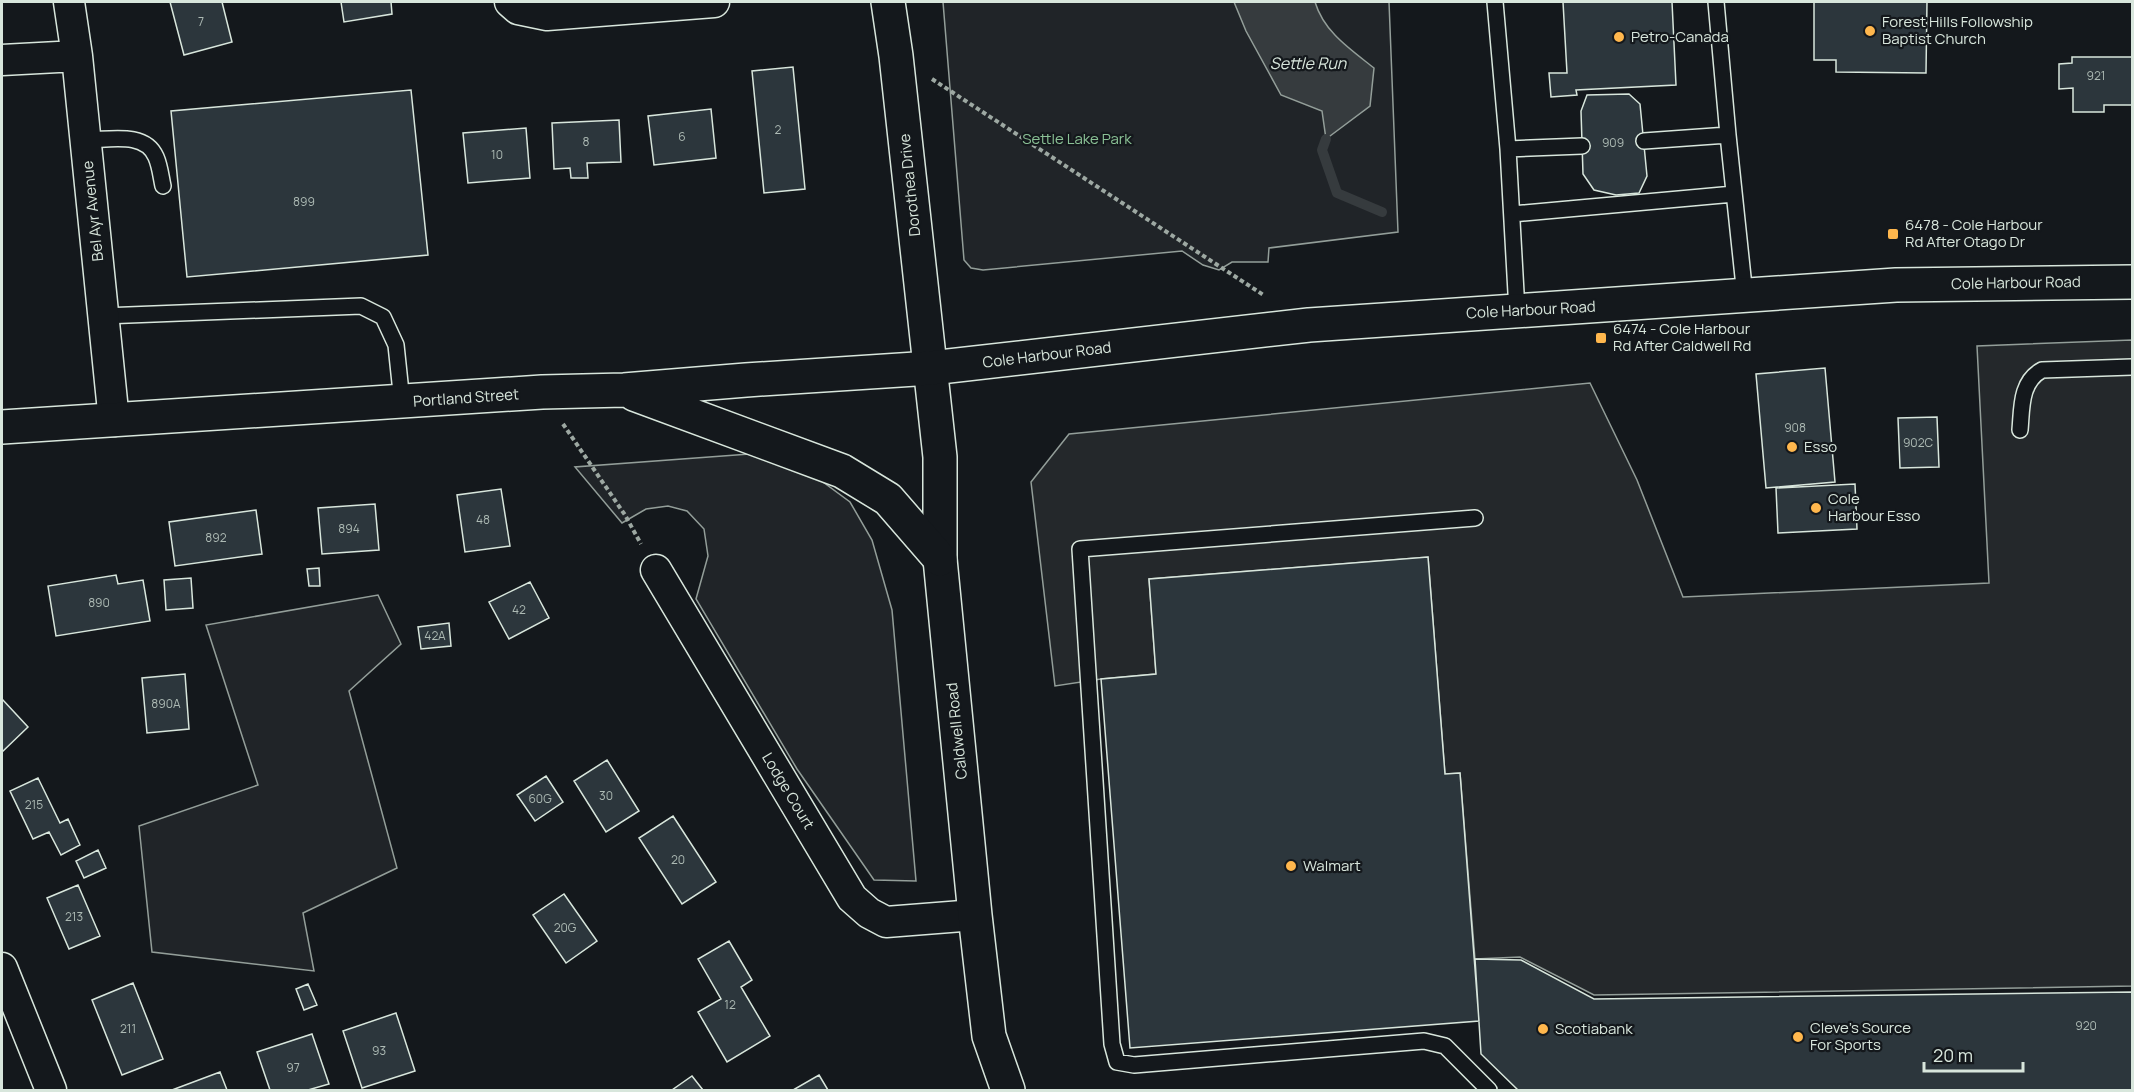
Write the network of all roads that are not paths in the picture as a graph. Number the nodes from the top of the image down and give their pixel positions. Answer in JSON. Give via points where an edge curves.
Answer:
{"nodes":[{"id":1,"x":69,"y":2,"type":"edge"},
{"id":2,"x":510,"y":2,"type":"edge"},
{"id":3,"x":714,"y":2,"type":"edge"},
{"id":4,"x":888,"y":2,"type":"edge"},
{"id":5,"x":1495,"y":2,"type":"edge"},
{"id":6,"x":1716,"y":2,"type":"edge"},
{"id":7,"x":77,"y":56,"type":"junction"},
{"id":8,"x":2,"y":60,"type":"edge"},
{"id":9,"x":1728,"y":135,"type":"junction"},
{"id":10,"x":86,"y":140,"type":"junction"},
{"id":11,"x":1644,"y":141,"type":"dead end"},
{"id":12,"x":1582,"y":146,"type":"dead end"},
{"id":13,"x":1508,"y":149,"type":"junction"},
{"id":14,"x":163,"y":186,"type":"dead end"},
{"id":15,"x":1734,"y":194,"type":"junction"},
{"id":16,"x":1512,"y":213,"type":"junction"},
{"id":17,"x":2133,"y":282,"type":"edge"},
{"id":18,"x":1745,"y":296,"type":"junction"},
{"id":19,"x":1517,"y":311,"type":"junction"},
{"id":20,"x":104,"y":316,"type":"junction"},
{"id":21,"x":2133,"y":367,"type":"edge"},
{"id":22,"x":931,"y":368,"type":"junction"},
{"id":23,"x":624,"y":390,"type":"junction"},
{"id":24,"x":402,"y":402,"type":"junction"},
{"id":25,"x":114,"y":421,"type":"junction"},
{"id":26,"x":2,"y":427,"type":"edge"},
{"id":27,"x":2020,"y":430,"type":"dead end"},
{"id":28,"x":1474,"y":518,"type":"dead end"},
{"id":29,"x":940,"y":559,"type":"junction"},
{"id":30,"x":656,"y":570,"type":"road end"},
{"id":31,"x":975,"y":915,"type":"junction"},
{"id":32,"x":2,"y":968,"type":"edge"},
{"id":33,"x":51,"y":1090,"type":"edge"},
{"id":34,"x":1008,"y":1090,"type":"edge"},
{"id":35,"x":1489,"y":1090,"type":"edge"}],
"edges":[{"from":1,"to":7,"type":"street","name":"Bel Ayr Avenue"},
{"from":2,"to":3,"type":"street","via":[[518,9],[547,15]]},
{"from":4,"to":22,"type":"main road","name":"Dorothea Drive"},
{"from":5,"to":13,"type":"lane"},
{"from":6,"to":9,"type":"lane"},
{"from":7,"to":8,"type":"street"},
{"from":7,"to":10,"type":"street","name":"Bel Ayr Avenue"},
{"from":9,"to":11,"type":"lane"},
{"from":9,"to":15,"type":"lane"},
{"from":10,"to":14,"type":"lane","via":[[137,139],[150,147],[157,158]]},
{"from":10,"to":20,"type":"street","name":"Bel Ayr Avenue"},
{"from":12,"to":13,"type":"lane"},
{"from":13,"to":16,"type":"lane"},
{"from":15,"to":16,"type":"lane"},
{"from":15,"to":18,"type":"lane"},
{"from":16,"to":19,"type":"lane"},
{"from":17,"to":18,"type":"main road","name":"Cole Harbour Road","via":[[1896,285]]},
{"from":18,"to":19,"type":"main road","name":"Cole Harbour Road"},
{"from":19,"to":22,"type":"main road","name":"Cole Harbour Road","via":[[1309,325]]},
{"from":20,"to":24,"type":"lane","via":[[361,306],[383,317],[396,345]]},
{"from":20,"to":25,"type":"street","name":"Bel Ayr Avenue"},
{"from":21,"to":27,"type":"lane","via":[[2042,370],[2033,375],[2024,390]]},
{"from":22,"to":23,"type":"main road","name":"Portland Street"},
{"from":22,"to":29,"type":"main road","name":"Caldwell Road","via":[[940,457]]},
{"from":23,"to":24,"type":"main road","name":"Portland Street"},
{"from":23,"to":29,"type":"main road","via":[[842,471],[888,499]]},
{"from":24,"to":25,"type":"main road","name":"Portland Street"},
{"from":25,"to":26,"type":"main road","name":"Portland Street"},
{"from":28,"to":35,"type":"lane","via":[[1080,549],[1112,1044],[1117,1062],[1134,1065],[1424,1041],[1445,1046]]},
{"from":29,"to":31,"type":"main road","name":"Caldwell Road"},
{"from":30,"to":31,"type":"street","name":"Lodge Court","via":[[852,898],[886,922]]},
{"from":31,"to":34,"type":"main road","name":"Caldwell Road","via":[[989,1036]]},
{"from":32,"to":33,"type":"street"}]}
